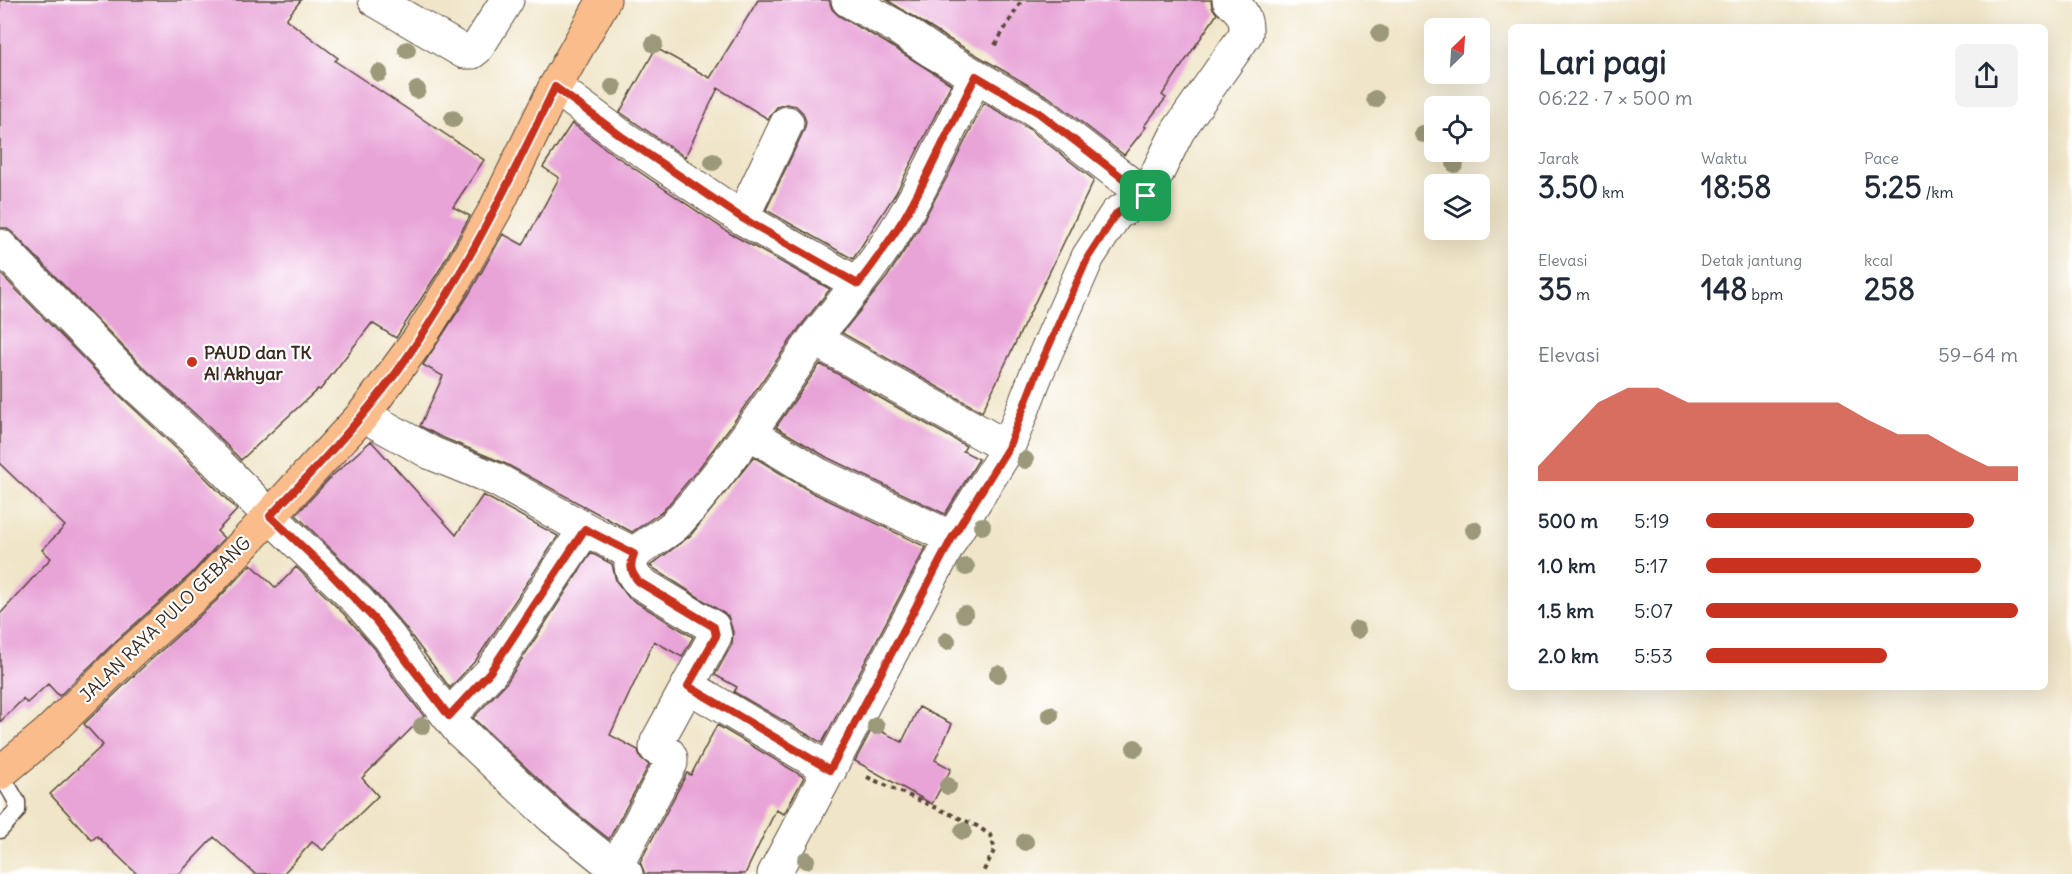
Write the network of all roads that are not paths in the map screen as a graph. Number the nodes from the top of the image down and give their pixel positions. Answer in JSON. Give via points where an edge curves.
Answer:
{"nodes":[{"id":1,"x":375,"y":0,"type":"edge"},
{"id":2,"x":507,"y":0,"type":"edge"},
{"id":3,"x":604,"y":0,"type":"edge"},
{"id":4,"x":848,"y":0,"type":"edge"},
{"id":5,"x":1229,"y":0,"type":"edge"},
{"id":6,"x":976,"y":76,"type":"junction"},
{"id":7,"x":555,"y":87,"type":"junction"},
{"id":8,"x":787,"y":123,"type":"dead end"},
{"id":9,"x":1146,"y":196,"type":"junction"},
{"id":10,"x":742,"y":218,"type":"junction"},
{"id":11,"x":0,"y":246,"type":"edge"},
{"id":12,"x":858,"y":284,"type":"junction"},
{"id":13,"x":814,"y":339,"type":"junction"},
{"id":14,"x":363,"y":415,"type":"junction"},
{"id":15,"x":750,"y":433,"type":"junction"},
{"id":16,"x":1008,"y":448,"type":"junction"},
{"id":17,"x":270,"y":516,"type":"junction"},
{"id":18,"x":585,"y":529,"type":"junction"},
{"id":19,"x":952,"y":538,"type":"junction"},
{"id":20,"x":634,"y":554,"type":"junction"},
{"id":21,"x":688,"y":686,"type":"junction"},
{"id":22,"x":449,"y":716,"type":"junction"},
{"id":23,"x":832,"y":766,"type":"junction"},
{"id":24,"x":0,"y":773,"type":"edge"},
{"id":25,"x":0,"y":830,"type":"edge"},
{"id":26,"x":617,"y":872,"type":"edge"},
{"id":27,"x":774,"y":874,"type":"edge"}],
"edges":[{"from":1,"to":2,"type":"street","via":[[472,52]]},
{"from":3,"to":7,"type":"main road","name":"JALAN RAYA PULO GEBANG"},
{"from":4,"to":6,"type":"street"},
{"from":5,"to":9,"type":"street","via":[[1244,14],[1246,34],[1178,131]]},
{"from":6,"to":9,"type":"street","via":[[1039,113]]},
{"from":6,"to":12,"type":"street","via":[[913,202]]},
{"from":7,"to":10,"type":"street"},
{"from":7,"to":14,"type":"main road","name":"JALAN RAYA PULO GEBANG","via":[[495,210],[453,284],[397,371]]},
{"from":8,"to":10,"type":"street"},
{"from":9,"to":16,"type":"street","via":[[1116,214],[1088,257]]},
{"from":10,"to":12,"type":"street"},
{"from":11,"to":17,"type":"street"},
{"from":12,"to":13,"type":"street"},
{"from":13,"to":15,"type":"street"},
{"from":13,"to":16,"type":"street"},
{"from":14,"to":17,"type":"main road","name":"JALAN RAYA PULO GEBANG"},
{"from":14,"to":18,"type":"street","via":[[431,453],[504,484]]},
{"from":15,"to":19,"type":"street","via":[[819,475]]},
{"from":15,"to":20,"type":"street","via":[[674,526]]},
{"from":16,"to":19,"type":"street"},
{"from":17,"to":22,"type":"street","via":[[370,614]]},
{"from":17,"to":24,"type":"main road","name":"JALAN RAYA PULO GEBANG","via":[[204,587]]},
{"from":18,"to":20,"type":"street"},
{"from":18,"to":22,"type":"street","via":[[490,672]]},
{"from":19,"to":23,"type":"street"},
{"from":20,"to":21,"type":"street","via":[[632,575],[639,582],[716,631]]},
{"from":21,"to":23,"type":"street"},
{"from":21,"to":26,"type":"street","via":[[657,742],[657,748],[669,754],[671,763]]},
{"from":22,"to":26,"type":"street","via":[[506,775]]},
{"from":23,"to":27,"type":"street"},
{"from":24,"to":25,"type":"lane","via":[[17,802],[17,811]]}]}
